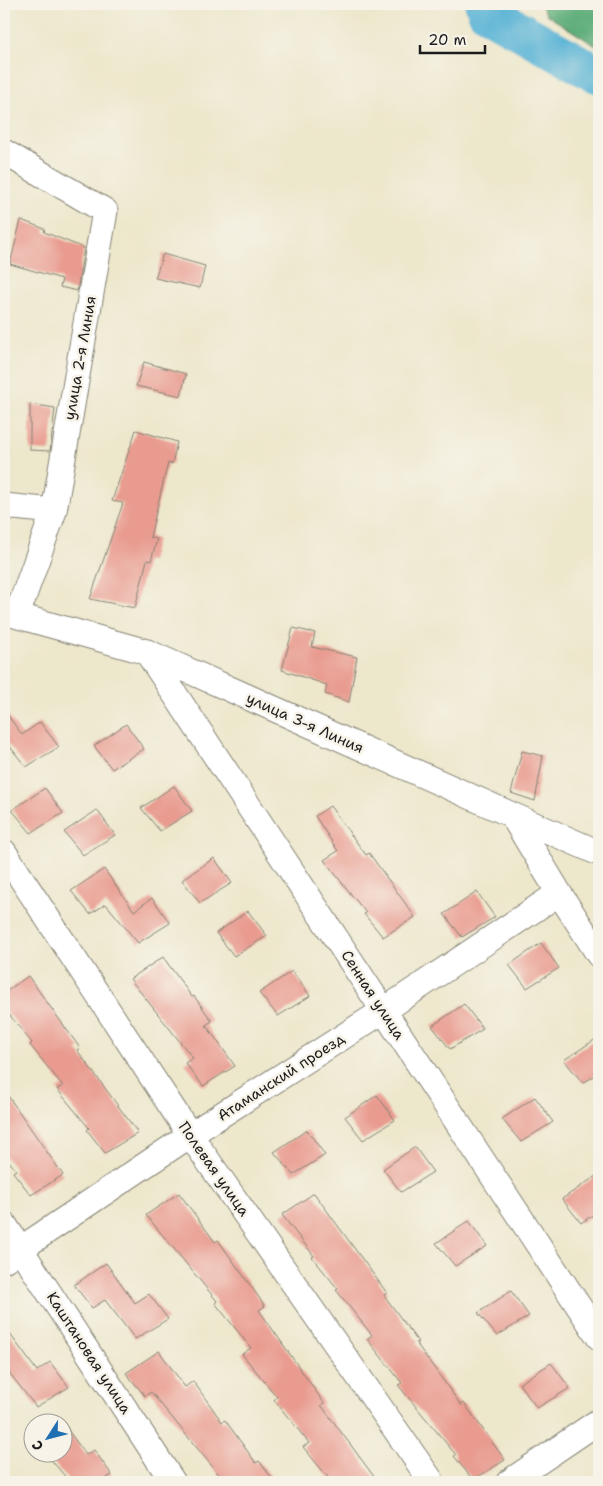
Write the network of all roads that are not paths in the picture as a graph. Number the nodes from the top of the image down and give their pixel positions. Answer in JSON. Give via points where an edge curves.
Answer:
{"nodes":[{"id":1,"x":4,"y":152,"type":"edge"},
{"id":2,"x":4,"y":506,"type":"edge"},
{"id":3,"x":54,"y":512,"type":"junction"},
{"id":4,"x":10,"y":614,"type":"edge"},
{"id":5,"x":147,"y":652,"type":"junction"},
{"id":6,"x":512,"y":815,"type":"junction"},
{"id":7,"x":4,"y":852,"type":"edge"},
{"id":8,"x":599,"y":852,"type":"edge"},
{"id":9,"x":559,"y":893,"type":"junction"},
{"id":10,"x":599,"y":954,"type":"edge"},
{"id":11,"x":383,"y":1011,"type":"junction"},
{"id":12,"x":190,"y":1135,"type":"junction"},
{"id":13,"x":4,"y":1224,"type":"edge"},
{"id":14,"x":12,"y":1255,"type":"edge"},
{"id":15,"x":599,"y":1338,"type":"edge"},
{"id":16,"x":599,"y":1421,"type":"edge"},
{"id":17,"x":173,"y":1482,"type":"edge"},
{"id":18,"x":432,"y":1482,"type":"edge"},
{"id":19,"x":508,"y":1482,"type":"edge"}],
"edges":[{"from":1,"to":3,"type":"street","name":"улица 2-я Линия","via":[[105,211]]},
{"from":2,"to":3,"type":"street"},
{"from":3,"to":4,"type":"street","name":"улица 2-я Линия"},
{"from":4,"to":5,"type":"street","name":"улица 3-я Линия"},
{"from":5,"to":6,"type":"street","name":"улица 3-я Линия"},
{"from":5,"to":11,"type":"street","name":"Сенная улица"},
{"from":6,"to":8,"type":"street","name":"улица 3-я Линия"},
{"from":6,"to":9,"type":"street"},
{"from":7,"to":12,"type":"street","name":"Полевая улица"},
{"from":9,"to":10,"type":"street"},
{"from":9,"to":11,"type":"street","name":"Атаманский проезд"},
{"from":11,"to":12,"type":"street","name":"Атаманский проезд"},
{"from":11,"to":15,"type":"street","name":"Сенная улица"},
{"from":12,"to":14,"type":"street","name":"Атаманский проезд"},
{"from":12,"to":18,"type":"street","name":"Полевая улица"},
{"from":13,"to":14,"type":"street","name":"Каштановая улица"},
{"from":14,"to":17,"type":"street","name":"Каштановая улица"},
{"from":16,"to":19,"type":"street"}]}
